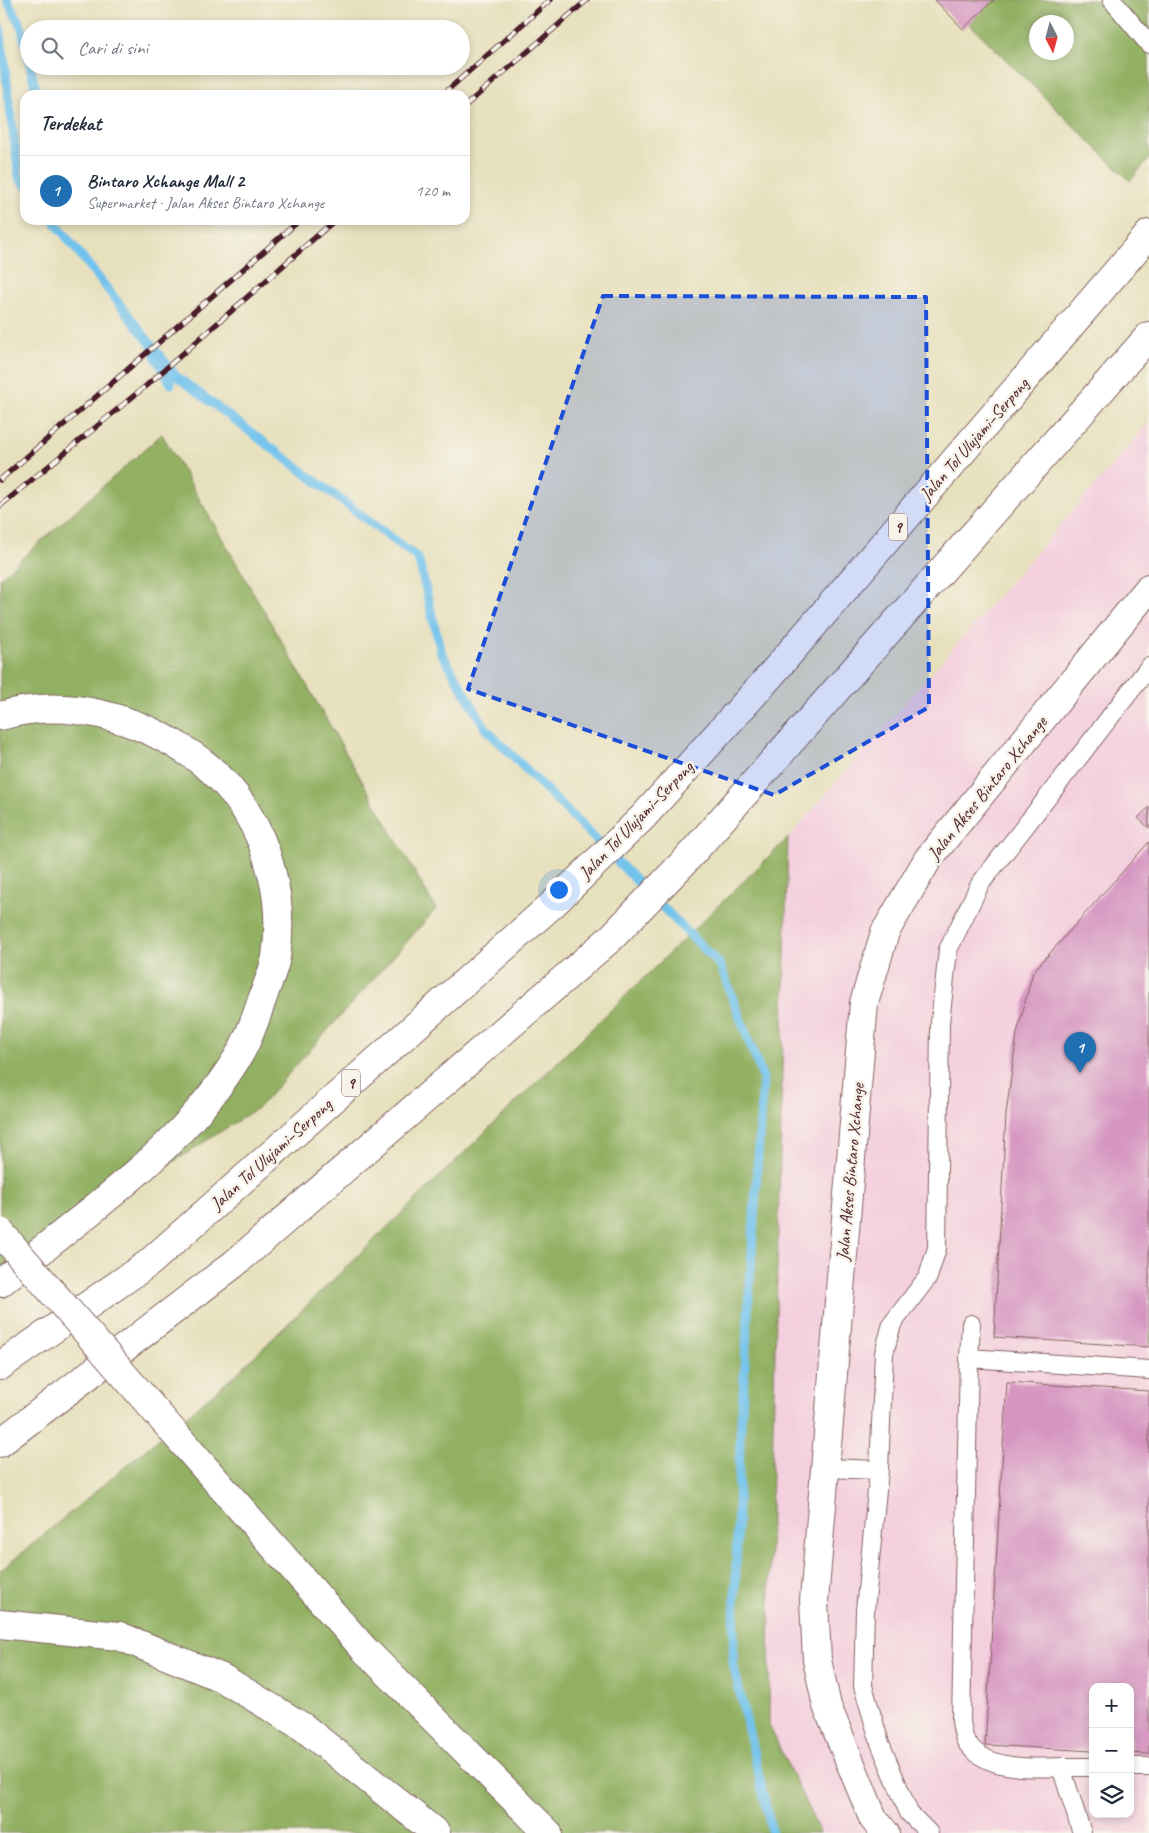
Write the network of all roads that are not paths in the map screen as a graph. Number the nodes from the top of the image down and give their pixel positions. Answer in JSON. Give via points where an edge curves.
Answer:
{"nodes":[{"id":1,"x":1112,"y":0,"type":"edge"},
{"id":2,"x":1149,"y":44,"type":"edge"},
{"id":3,"x":1149,"y":234,"type":"edge"},
{"id":4,"x":1149,"y":336,"type":"edge"},
{"id":5,"x":1149,"y":588,"type":"edge"},
{"id":6,"x":1149,"y":667,"type":"edge"},
{"id":7,"x":0,"y":716,"type":"edge"},
{"id":8,"x":0,"y":1232,"type":"edge"},
{"id":9,"x":0,"y":1283,"type":"edge"},
{"id":10,"x":971,"y":1324,"type":"dead end"},
{"id":11,"x":969,"y":1358,"type":"junction"},
{"id":12,"x":0,"y":1366,"type":"edge"},
{"id":13,"x":1149,"y":1370,"type":"edge"},
{"id":14,"x":0,"y":1443,"type":"edge"},
{"id":15,"x":825,"y":1468,"type":"junction"},
{"id":16,"x":879,"y":1470,"type":"junction"},
{"id":17,"x":0,"y":1624,"type":"edge"},
{"id":18,"x":1089,"y":1767,"type":"edge"},
{"id":19,"x":1134,"y":1767,"type":"edge"},
{"id":20,"x":1149,"y":1767,"type":"edge"},
{"id":21,"x":1061,"y":1768,"type":"junction"},
{"id":22,"x":436,"y":1833,"type":"edge"},
{"id":23,"x":548,"y":1833,"type":"edge"},
{"id":24,"x":885,"y":1833,"type":"edge"},
{"id":25,"x":928,"y":1833,"type":"edge"},
{"id":26,"x":1082,"y":1833,"type":"edge"}],
"edges":[{"from":1,"to":2,"type":"lane"},
{"from":3,"to":12,"type":"main road","name":"Jalan Tol Ulujami–Serpong","number":"9","via":[[770,676],[643,817],[554,903],[148,1263]]},
{"from":4,"to":14,"type":"main road","via":[[686,860],[611,938],[234,1264]]},
{"from":5,"to":15,"type":"main road","name":"Jalan Akses Bintaro Xchange","via":[[928,859],[885,932],[864,1003]]},
{"from":6,"to":16,"type":"lane","via":[[980,884],[948,950],[940,1023],[937,1248],[928,1277],[892,1324],[884,1353]]},
{"from":7,"to":9,"type":"main road","via":[[50,709],[90,712],[132,722],[177,744],[207,765],[250,815],[266,848],[278,899],[276,958],[259,1008],[240,1054],[207,1101],[160,1152]]},
{"from":8,"to":23,"type":"main road","bridge":true,"via":[[364,1649]]},
{"from":10,"to":11,"type":"lane"},
{"from":11,"to":13,"type":"lane"},
{"from":11,"to":21,"type":"lane","via":[[961,1721],[966,1742],[983,1757],[1024,1768]]},
{"from":15,"to":16,"type":"lane"},
{"from":15,"to":24,"type":"main road","name":"Jalan Akses Bintaro Xchange","via":[[814,1601],[817,1660],[827,1706],[873,1818]]},
{"from":16,"to":25,"type":"lane","via":[[865,1611],[863,1686],[880,1743],[909,1813]]},
{"from":17,"to":22,"type":"main road","via":[[119,1636],[222,1678],[303,1727]]},
{"from":18,"to":21,"type":"lane"},
{"from":19,"to":20,"type":"lane"},
{"from":21,"to":26,"type":"lane"}]}
